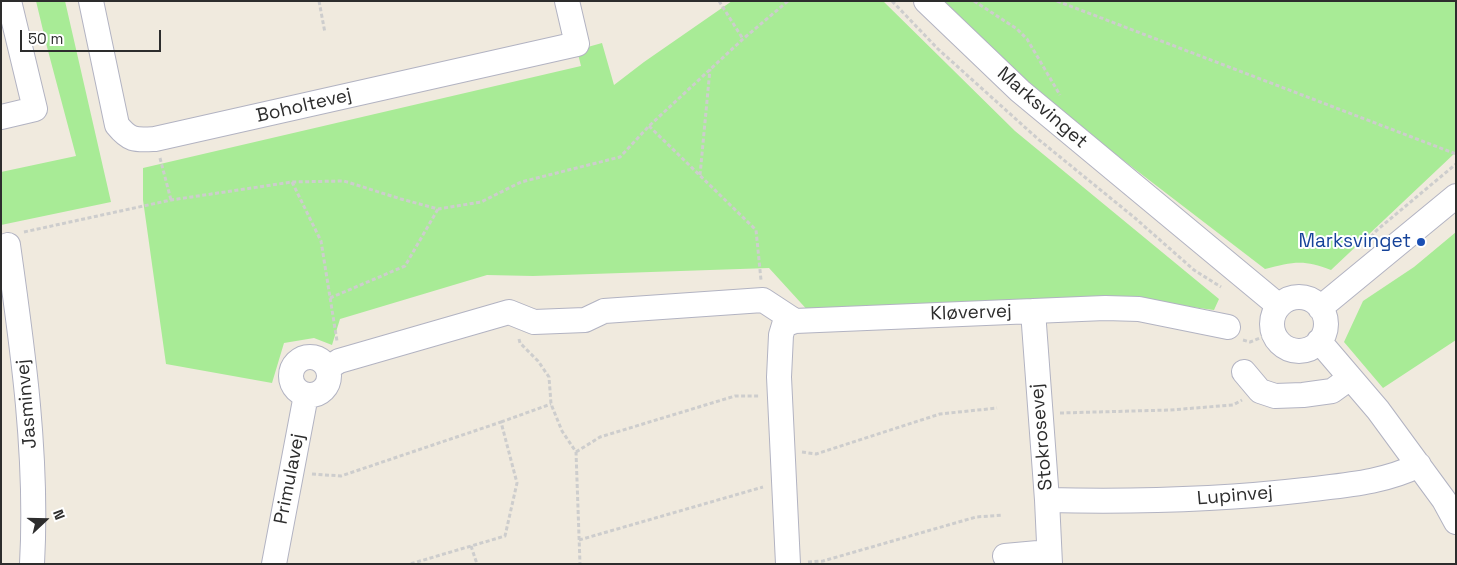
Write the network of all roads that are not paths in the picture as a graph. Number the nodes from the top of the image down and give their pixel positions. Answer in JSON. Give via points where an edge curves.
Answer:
{"nodes":[{"id":1,"x":9,"y":1,"type":"edge"},
{"id":2,"x":91,"y":1,"type":"edge"},
{"id":3,"x":567,"y":1,"type":"edge"},
{"id":4,"x":926,"y":1,"type":"edge"},
{"id":5,"x":1,"y":116,"type":"edge"},
{"id":6,"x":1456,"y":196,"type":"edge"},
{"id":7,"x":13,"y":239,"type":"road end"},
{"id":8,"x":1279,"y":306,"type":"junction"},
{"id":9,"x":1320,"y":308,"type":"junction"},
{"id":10,"x":1033,"y":311,"type":"junction"},
{"id":11,"x":795,"y":320,"type":"junction"},
{"id":12,"x":1228,"y":327,"type":"road end"},
{"id":13,"x":1319,"y":341,"type":"junction"},
{"id":14,"x":333,"y":365,"type":"junction"},
{"id":15,"x":1244,"y":372,"type":"dead end"},
{"id":16,"x":1350,"y":378,"type":"junction"},
{"id":17,"x":306,"y":395,"type":"junction"},
{"id":18,"x":1419,"y":465,"type":"junction"},
{"id":19,"x":1450,"y":496,"type":"edge"},
{"id":20,"x":1047,"y":500,"type":"junction"},
{"id":21,"x":1456,"y":522,"type":"edge"},
{"id":22,"x":1005,"y":556,"type":"dead end"},
{"id":23,"x":1049,"y":558,"type":"edge"},
{"id":24,"x":788,"y":563,"type":"edge"},
{"id":25,"x":32,"y":564,"type":"edge"},
{"id":26,"x":274,"y":564,"type":"edge"}],
"edges":[{"from":1,"to":5,"type":"street","via":[[35,109]]},
{"from":2,"to":3,"type":"street","name":"Boholtevej","via":[[117,125],[126,136],[136,140],[155,139],[577,44]]},
{"from":4,"to":8,"type":"street","name":"Marksvinget","via":[[1020,91]]},
{"from":6,"to":9,"type":"street"},
{"from":7,"to":25,"type":"street","name":"Jasminvej","via":[[31,433]]},
{"from":8,"to":9,"type":"street","via":[[1300,297]]},
{"from":8,"to":13,"type":"street","via":[[1272,321],[1273,333],[1283,346],[1306,350]]},
{"from":9,"to":13,"type":"street","via":[[1325,321]]},
{"from":10,"to":11,"type":"street","name":"Kløvervej"},
{"from":10,"to":12,"type":"street","name":"Kløvervej","via":[[1139,309]]},
{"from":10,"to":20,"type":"street","name":"Stokrosevej"},
{"from":11,"to":14,"type":"street","via":[[763,300],[604,311],[585,320],[534,322],[509,312]]},
{"from":11,"to":24,"type":"street","via":[[784,325],[781,335],[780,395]]},
{"from":13,"to":16,"type":"street"},
{"from":14,"to":17,"type":"street","via":[[326,387],[317,394]]},
{"from":14,"to":17,"type":"street","via":[[311,356],[294,364],[292,383]]},
{"from":15,"to":16,"type":"street","via":[[1260,391],[1275,396],[1332,391]]},
{"from":16,"to":18,"type":"street"},
{"from":17,"to":26,"type":"street","name":"Primulavej"},
{"from":18,"to":19,"type":"street"},
{"from":18,"to":20,"type":"street","name":"Lupinvej","via":[[1387,478],[1260,495],[1182,500]]},
{"from":19,"to":21,"type":"street"},
{"from":20,"to":23,"type":"street","name":"Stokrosevej"},
{"from":22,"to":23,"type":"street"}]}
